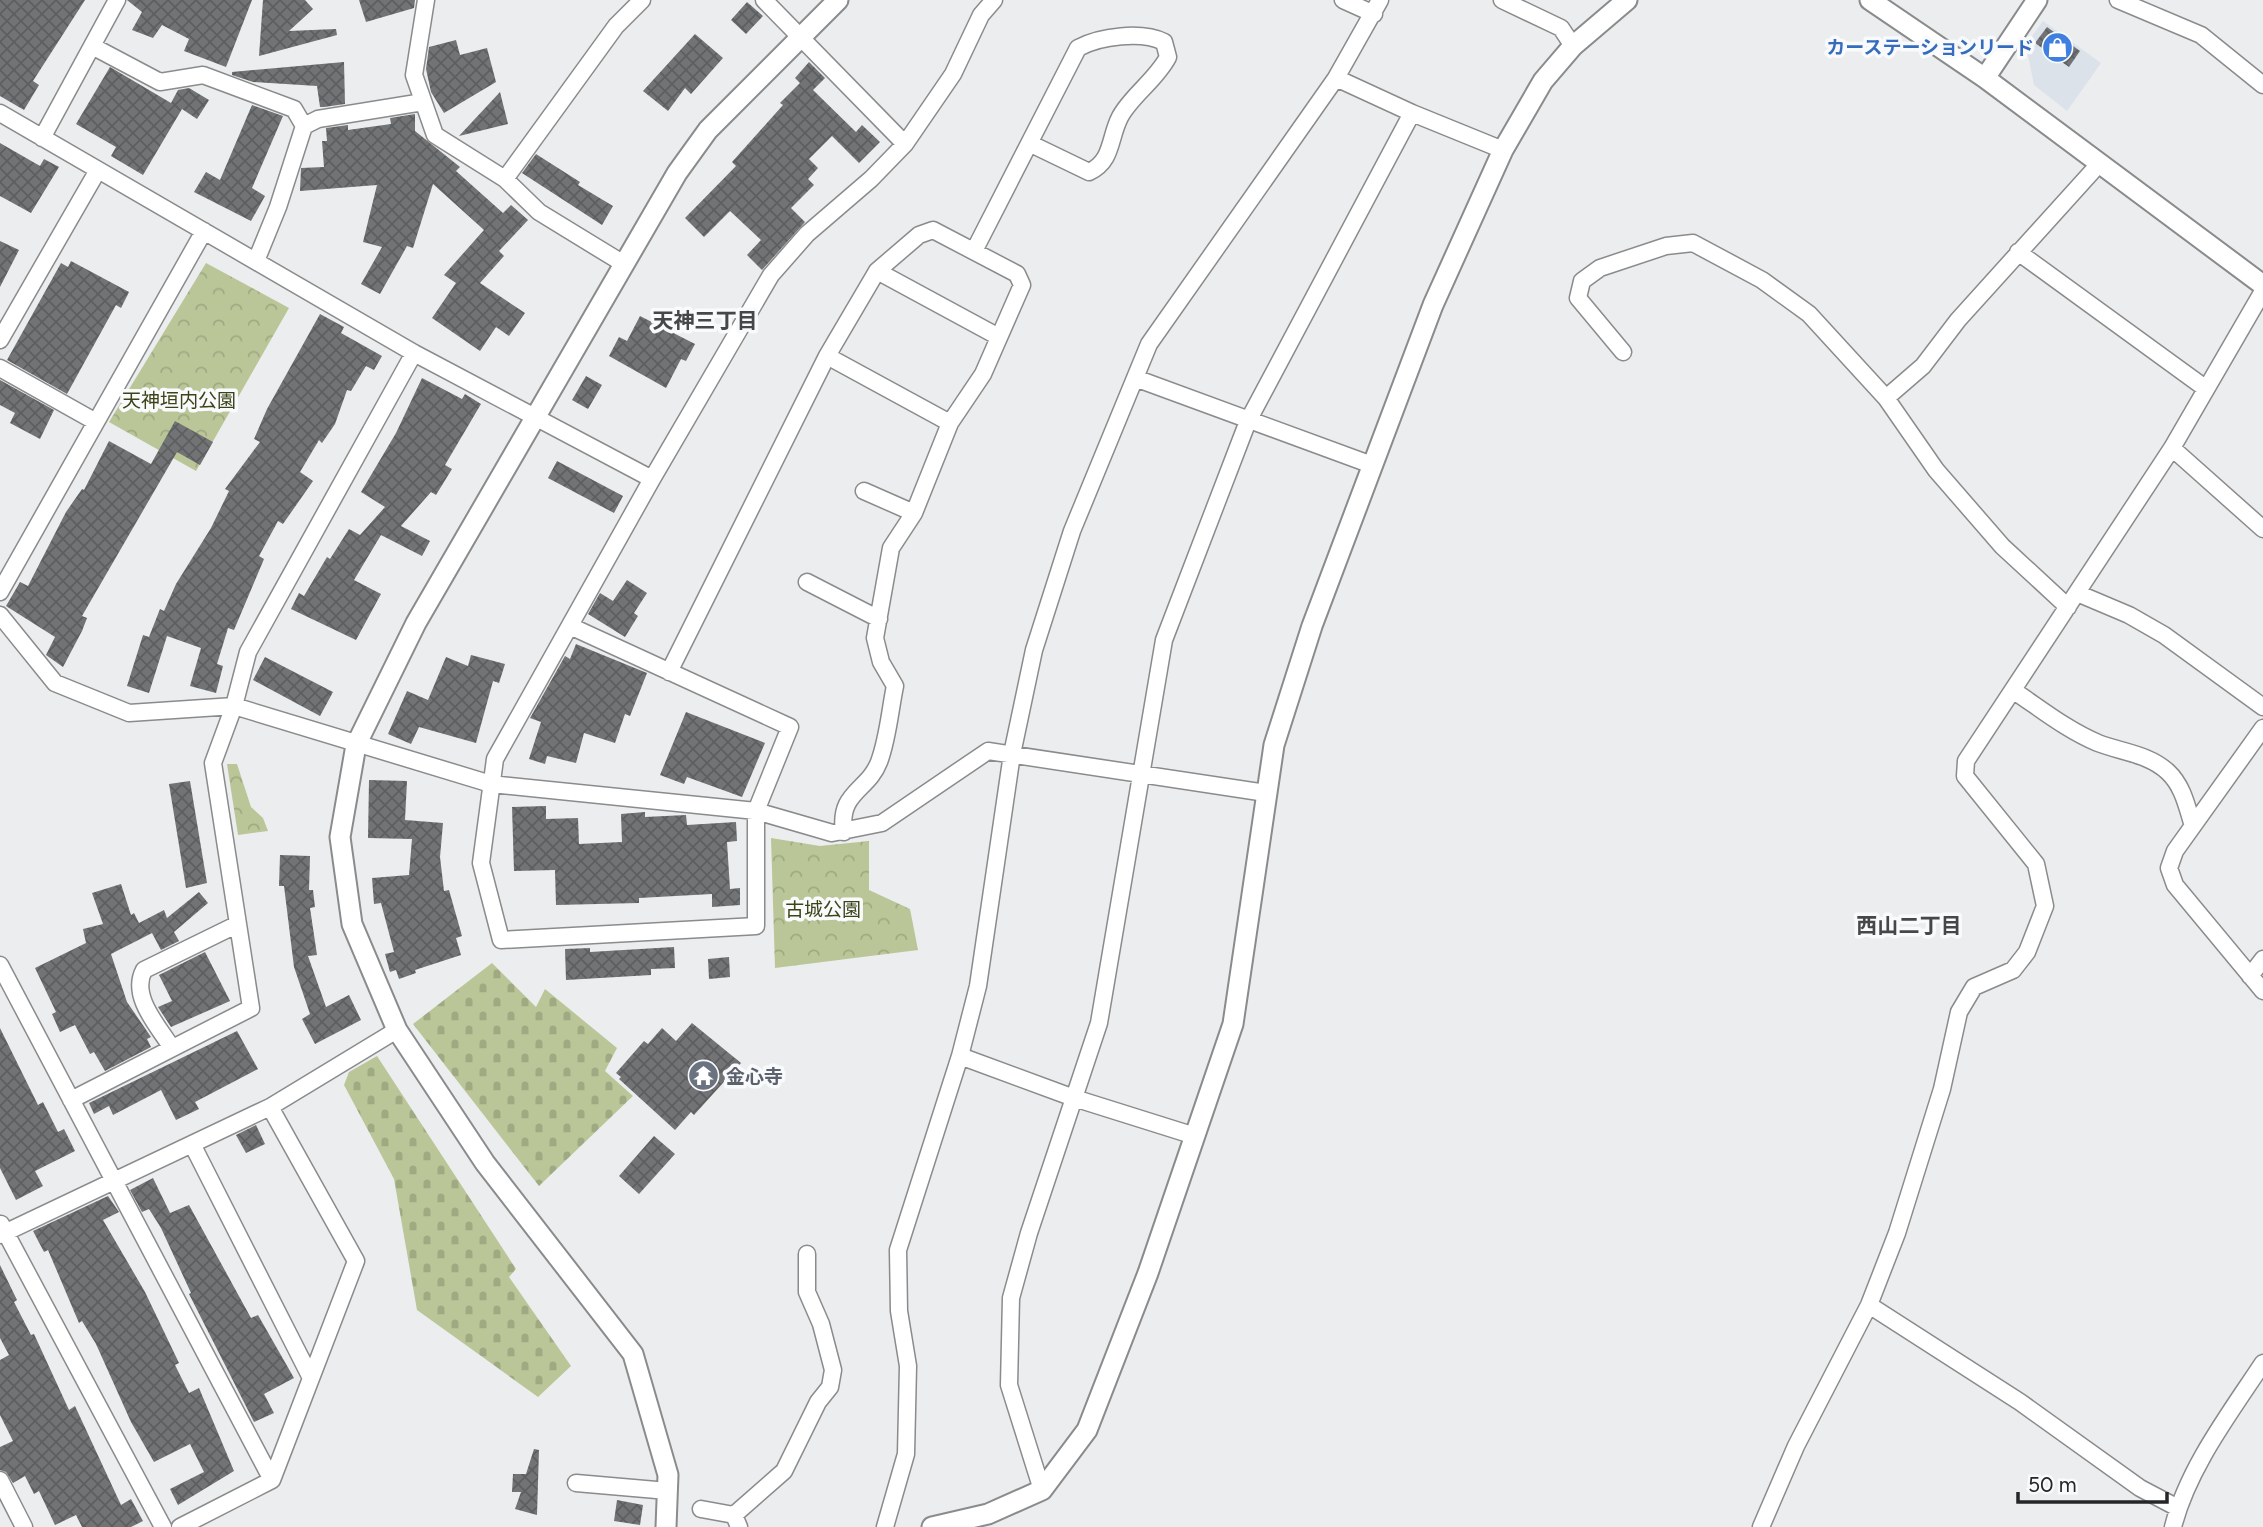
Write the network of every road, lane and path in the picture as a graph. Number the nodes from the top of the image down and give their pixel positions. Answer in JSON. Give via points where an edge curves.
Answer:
{"nodes":[{"id":1,"x":117,"y":0,"type":"edge"},
{"id":2,"x":426,"y":0,"type":"edge"},
{"id":3,"x":642,"y":0,"type":"edge"},
{"id":4,"x":764,"y":0,"type":"edge"},
{"id":5,"x":838,"y":0,"type":"edge"},
{"id":6,"x":994,"y":0,"type":"edge"},
{"id":7,"x":1343,"y":0,"type":"edge"},
{"id":8,"x":1627,"y":0,"type":"edge"},
{"id":9,"x":1870,"y":0,"type":"edge"},
{"id":10,"x":2037,"y":0,"type":"edge"},
{"id":11,"x":2118,"y":0,"type":"edge"},
{"id":12,"x":1509,"y":2,"type":"edge"},
{"id":13,"x":1377,"y":7,"type":"edge"},
{"id":14,"x":799,"y":37,"type":"junction"},
{"id":15,"x":92,"y":46,"type":"junction"},
{"id":16,"x":1573,"y":46,"type":"junction"},
{"id":17,"x":1336,"y":78,"type":"junction"},
{"id":18,"x":1985,"y":78,"type":"junction"},
{"id":19,"x":2263,"y":85,"type":"edge"},
{"id":20,"x":423,"y":102,"type":"junction"},
{"id":21,"x":0,"y":113,"type":"edge"},
{"id":22,"x":1412,"y":113,"type":"junction"},
{"id":23,"x":304,"y":126,"type":"junction"},
{"id":24,"x":42,"y":138,"type":"junction"},
{"id":25,"x":905,"y":144,"type":"junction"},
{"id":26,"x":1031,"y":144,"type":"junction"},
{"id":27,"x":1503,"y":150,"type":"junction"},
{"id":28,"x":2099,"y":164,"type":"junction"},
{"id":29,"x":98,"y":170,"type":"junction"},
{"id":30,"x":505,"y":179,"type":"junction"},
{"id":31,"x":204,"y":231,"type":"junction"},
{"id":32,"x":974,"y":251,"type":"junction"},
{"id":33,"x":2018,"y":252,"type":"junction"},
{"id":34,"x":256,"y":261,"type":"junction"},
{"id":35,"x":624,"y":264,"type":"junction"},
{"id":36,"x":877,"y":271,"type":"junction"},
{"id":37,"x":2263,"y":285,"type":"edge"},
{"id":38,"x":2263,"y":291,"type":"edge"},
{"id":39,"x":997,"y":336,"type":"junction"},
{"id":40,"x":0,"y":340,"type":"edge"},
{"id":41,"x":1623,"y":352,"type":"dead end"},
{"id":42,"x":414,"y":353,"type":"junction"},
{"id":43,"x":827,"y":356,"type":"junction"},
{"id":44,"x":0,"y":368,"type":"edge"},
{"id":45,"x":1135,"y":379,"type":"junction"},
{"id":46,"x":2205,"y":388,"type":"junction"},
{"id":47,"x":1886,"y":398,"type":"junction"},
{"id":48,"x":534,"y":417,"type":"junction"},
{"id":49,"x":1248,"y":421,"type":"junction"},
{"id":50,"x":96,"y":422,"type":"junction"},
{"id":51,"x":950,"y":423,"type":"junction"},
{"id":52,"x":2172,"y":448,"type":"junction"},
{"id":53,"x":1372,"y":465,"type":"junction"},
{"id":54,"x":652,"y":479,"type":"junction"},
{"id":55,"x":864,"y":491,"type":"dead end"},
{"id":56,"x":914,"y":513,"type":"junction"},
{"id":57,"x":2263,"y":529,"type":"edge"},
{"id":58,"x":807,"y":582,"type":"dead end"},
{"id":59,"x":0,"y":593,"type":"edge"},
{"id":60,"x":2073,"y":600,"type":"junction"},
{"id":61,"x":0,"y":615,"type":"edge"},
{"id":62,"x":878,"y":619,"type":"junction"},
{"id":63,"x":570,"y":626,"type":"junction"},
{"id":64,"x":669,"y":672,"type":"junction"},
{"id":65,"x":2014,"y":691,"type":"junction"},
{"id":66,"x":234,"y":706,"type":"junction"},
{"id":67,"x":2263,"y":707,"type":"edge"},
{"id":68,"x":2263,"y":728,"type":"edge"},
{"id":69,"x":356,"y":745,"type":"junction"},
{"id":70,"x":1012,"y":754,"type":"junction"},
{"id":71,"x":1142,"y":775,"type":"junction"},
{"id":72,"x":491,"y":784,"type":"junction"},
{"id":73,"x":1266,"y":793,"type":"junction"},
{"id":74,"x":756,"y":811,"type":"junction"},
{"id":75,"x":2193,"y":826,"type":"junction"},
{"id":76,"x":844,"y":832,"type":"junction"},
{"id":77,"x":238,"y":925,"type":"junction"},
{"id":78,"x":2263,"y":959,"type":"edge"},
{"id":79,"x":0,"y":965,"type":"edge"},
{"id":80,"x":2250,"y":976,"type":"junction"},
{"id":81,"x":2263,"y":991,"type":"edge"},
{"id":82,"x":397,"y":1030,"type":"junction"},
{"id":83,"x":172,"y":1048,"type":"junction"},
{"id":84,"x":960,"y":1056,"type":"junction"},
{"id":85,"x":1074,"y":1098,"type":"junction"},
{"id":86,"x":71,"y":1100,"type":"junction"},
{"id":87,"x":270,"y":1107,"type":"junction"},
{"id":88,"x":1195,"y":1136,"type":"junction"},
{"id":89,"x":192,"y":1144,"type":"junction"},
{"id":90,"x":113,"y":1182,"type":"junction"},
{"id":91,"x":2,"y":1230,"type":"edge"},
{"id":92,"x":807,"y":1254,"type":"dead end"},
{"id":93,"x":1869,"y":1305,"type":"junction"},
{"id":94,"x":2263,"y":1363,"type":"edge"},
{"id":95,"x":311,"y":1378,"type":"junction"},
{"id":96,"x":0,"y":1480,"type":"edge"},
{"id":97,"x":272,"y":1480,"type":"junction"},
{"id":98,"x":576,"y":1483,"type":"dead end"},
{"id":99,"x":1042,"y":1490,"type":"junction"},
{"id":100,"x":668,"y":1491,"type":"junction"},
{"id":101,"x":2178,"y":1507,"type":"junction"},
{"id":102,"x":701,"y":1509,"type":"dead end"},
{"id":103,"x":737,"y":1521,"type":"edge"},
{"id":104,"x":24,"y":1527,"type":"edge"},
{"id":105,"x":163,"y":1527,"type":"edge"},
{"id":106,"x":180,"y":1527,"type":"edge"},
{"id":107,"x":666,"y":1527,"type":"edge"},
{"id":108,"x":885,"y":1527,"type":"edge"},
{"id":109,"x":932,"y":1527,"type":"edge"},
{"id":110,"x":1761,"y":1527,"type":"edge"},
{"id":111,"x":2173,"y":1527,"type":"edge"}],
"edges":[{"from":1,"to":15,"type":"street"},
{"from":2,"to":20,"type":"street","via":[[414,75]]},
{"from":3,"to":30,"type":"street","via":[[616,26]]},
{"from":4,"to":14,"type":"street"},
{"from":5,"to":14,"type":"street"},
{"from":6,"to":25,"type":"street","via":[[981,15],[953,74]]},
{"from":7,"to":13,"type":"street"},
{"from":8,"to":16,"type":"street"},
{"from":9,"to":18,"type":"street"},
{"from":10,"to":18,"type":"street"},
{"from":11,"to":19,"type":"street","via":[[2201,35]]},
{"from":12,"to":16,"type":"street","via":[[1561,28]]},
{"from":13,"to":17,"type":"street"},
{"from":14,"to":25,"type":"street"},
{"from":14,"to":35,"type":"street","via":[[708,130]]},
{"from":15,"to":23,"type":"street","via":[[160,82],[203,75],[293,109]]},
{"from":15,"to":24,"type":"street"},
{"from":16,"to":27,"type":"street","via":[[1543,81]]},
{"from":17,"to":22,"type":"street"},
{"from":17,"to":45,"type":"street","via":[[1149,344]]},
{"from":18,"to":28,"type":"street"},
{"from":20,"to":23,"type":"street","via":[[318,119]]},
{"from":20,"to":30,"type":"street","via":[[435,135]]},
{"from":21,"to":24,"type":"street"},
{"from":22,"to":27,"type":"street"},
{"from":22,"to":49,"type":"street"},
{"from":23,"to":34,"type":"street"},
{"from":24,"to":29,"type":"street"},
{"from":25,"to":54,"type":"street","via":[[807,234],[771,275]]},
{"from":26,"to":26,"type":"street","via":[[1078,48],[1089,42],[1150,35],[1164,42],[1168,57],[1159,74],[1120,117],[1101,166],[1089,172]]},
{"from":26,"to":32,"type":"street"},
{"from":27,"to":53,"type":"street","via":[[1433,306]]},
{"from":28,"to":33,"type":"street"},
{"from":28,"to":37,"type":"street"},
{"from":29,"to":31,"type":"street"},
{"from":29,"to":40,"type":"street"},
{"from":30,"to":35,"type":"street","via":[[539,212]]},
{"from":31,"to":34,"type":"street"},
{"from":31,"to":50,"type":"street"},
{"from":32,"to":36,"type":"street","via":[[933,230],[919,234]]},
{"from":32,"to":39,"type":"street","via":[[1017,274],[1022,285]]},
{"from":33,"to":46,"type":"street"},
{"from":33,"to":47,"type":"street","via":[[1923,366]]},
{"from":34,"to":42,"type":"street"},
{"from":35,"to":48,"type":"street"},
{"from":36,"to":39,"type":"street"},
{"from":36,"to":43,"type":"street"},
{"from":38,"to":46,"type":"street"},
{"from":39,"to":51,"type":"street","via":[[983,374]]},
{"from":41,"to":47,"type":"street","via":[[1577,298],[1582,281],[1600,268],[1666,246],[1693,243],[1762,280],[1810,314]]},
{"from":42,"to":48,"type":"street"},
{"from":42,"to":66,"type":"street","via":[[248,652]]},
{"from":43,"to":51,"type":"street"},
{"from":43,"to":64,"type":"street"},
{"from":44,"to":50,"type":"street"},
{"from":45,"to":49,"type":"street"},
{"from":45,"to":70,"type":"street","via":[[1068,544],[1034,650]]},
{"from":46,"to":52,"type":"street"},
{"from":47,"to":60,"type":"street","via":[[1936,470],[2027,571]]},
{"from":48,"to":54,"type":"street"},
{"from":48,"to":69,"type":"street","via":[[416,623]]},
{"from":49,"to":53,"type":"street"},
{"from":49,"to":71,"type":"street","via":[[1164,640]]},
{"from":50,"to":59,"type":"street"},
{"from":51,"to":56,"type":"street"},
{"from":52,"to":57,"type":"street"},
{"from":52,"to":60,"type":"street"},
{"from":53,"to":73,"type":"street","via":[[1312,626],[1274,745]]},
{"from":54,"to":63,"type":"street"},
{"from":55,"to":56,"type":"street"},
{"from":56,"to":62,"type":"street","via":[[891,548]]},
{"from":58,"to":62,"type":"street"},
{"from":60,"to":65,"type":"street"},
{"from":60,"to":67,"type":"street","via":[[2129,614]]},
{"from":61,"to":66,"type":"street","via":[[55,683],[129,713]]},
{"from":62,"to":76,"type":"street","via":[[875,638],[881,662],[895,686],[878,764],[847,803],[841,816]]},
{"from":63,"to":64,"type":"street"},
{"from":63,"to":72,"type":"street","via":[[495,759]]},
{"from":64,"to":74,"type":"street","via":[[790,727]]},
{"from":65,"to":75,"type":"street","via":[[2097,742],[2146,757],[2168,772],[2181,789]]},
{"from":65,"to":93,"type":"street","via":[[1975,744],[1966,761],[1965,776],[2036,864],[2045,906],[2027,952],[2014,970],[1973,987],[1959,1012],[1938,1102]]},
{"from":66,"to":69,"type":"street"},
{"from":66,"to":77,"type":"street","via":[[213,763]]},
{"from":68,"to":75,"type":"street"},
{"from":69,"to":72,"type":"street"},
{"from":69,"to":82,"type":"street","via":[[340,837],[352,924]]},
{"from":70,"to":71,"type":"street"},
{"from":70,"to":76,"type":"street","via":[[988,751],[882,823]]},
{"from":70,"to":84,"type":"street","via":[[978,986]]},
{"from":71,"to":73,"type":"street"},
{"from":71,"to":85,"type":"street","via":[[1099,1023]]},
{"from":72,"to":74,"type":"street"},
{"from":72,"to":74,"type":"street","via":[[481,863],[501,940],[757,926]]},
{"from":73,"to":88,"type":"street","via":[[1233,1024]]},
{"from":74,"to":76,"type":"street","via":[[807,827]]},
{"from":75,"to":80,"type":"street","via":[[2169,868],[2175,885]]},
{"from":77,"to":83,"type":"street","via":[[251,1008]]},
{"from":77,"to":83,"type":"street","via":[[144,970],[139,993]]},
{"from":78,"to":80,"type":"street"},
{"from":79,"to":86,"type":"street"},
{"from":80,"to":81,"type":"street"},
{"from":82,"to":87,"type":"street"},
{"from":82,"to":100,"type":"street","via":[[485,1163],[633,1354],[668,1475]]},
{"from":83,"to":86,"type":"street"},
{"from":84,"to":85,"type":"street"},
{"from":84,"to":108,"type":"street","via":[[898,1250],[899,1311],[908,1366],[906,1454]]},
{"from":85,"to":88,"type":"street"},
{"from":85,"to":99,"type":"street","via":[[1011,1298],[1009,1385]]},
{"from":86,"to":90,"type":"street"},
{"from":87,"to":89,"type":"street"},
{"from":87,"to":95,"type":"street","via":[[356,1261]]},
{"from":88,"to":99,"type":"street","via":[[1087,1430]]},
{"from":89,"to":90,"type":"street"},
{"from":89,"to":95,"type":"street"},
{"from":90,"to":91,"type":"street"},
{"from":90,"to":97,"type":"street"},
{"from":91,"to":105,"type":"street"},
{"from":92,"to":103,"type":"street","via":[[807,1292],[833,1370],[830,1387],[784,1471]]},
{"from":93,"to":101,"type":"street","via":[[2020,1402],[2140,1488]]},
{"from":93,"to":110,"type":"street"},
{"from":94,"to":101,"type":"street","via":[[2214,1438]]},
{"from":95,"to":97,"type":"street"},
{"from":96,"to":104,"type":"street"},
{"from":97,"to":106,"type":"street"},
{"from":98,"to":100,"type":"street"},
{"from":99,"to":109,"type":"street","via":[[988,1514]]},
{"from":100,"to":107,"type":"street"},
{"from":101,"to":111,"type":"street"},
{"from":102,"to":103,"type":"street"}]}
